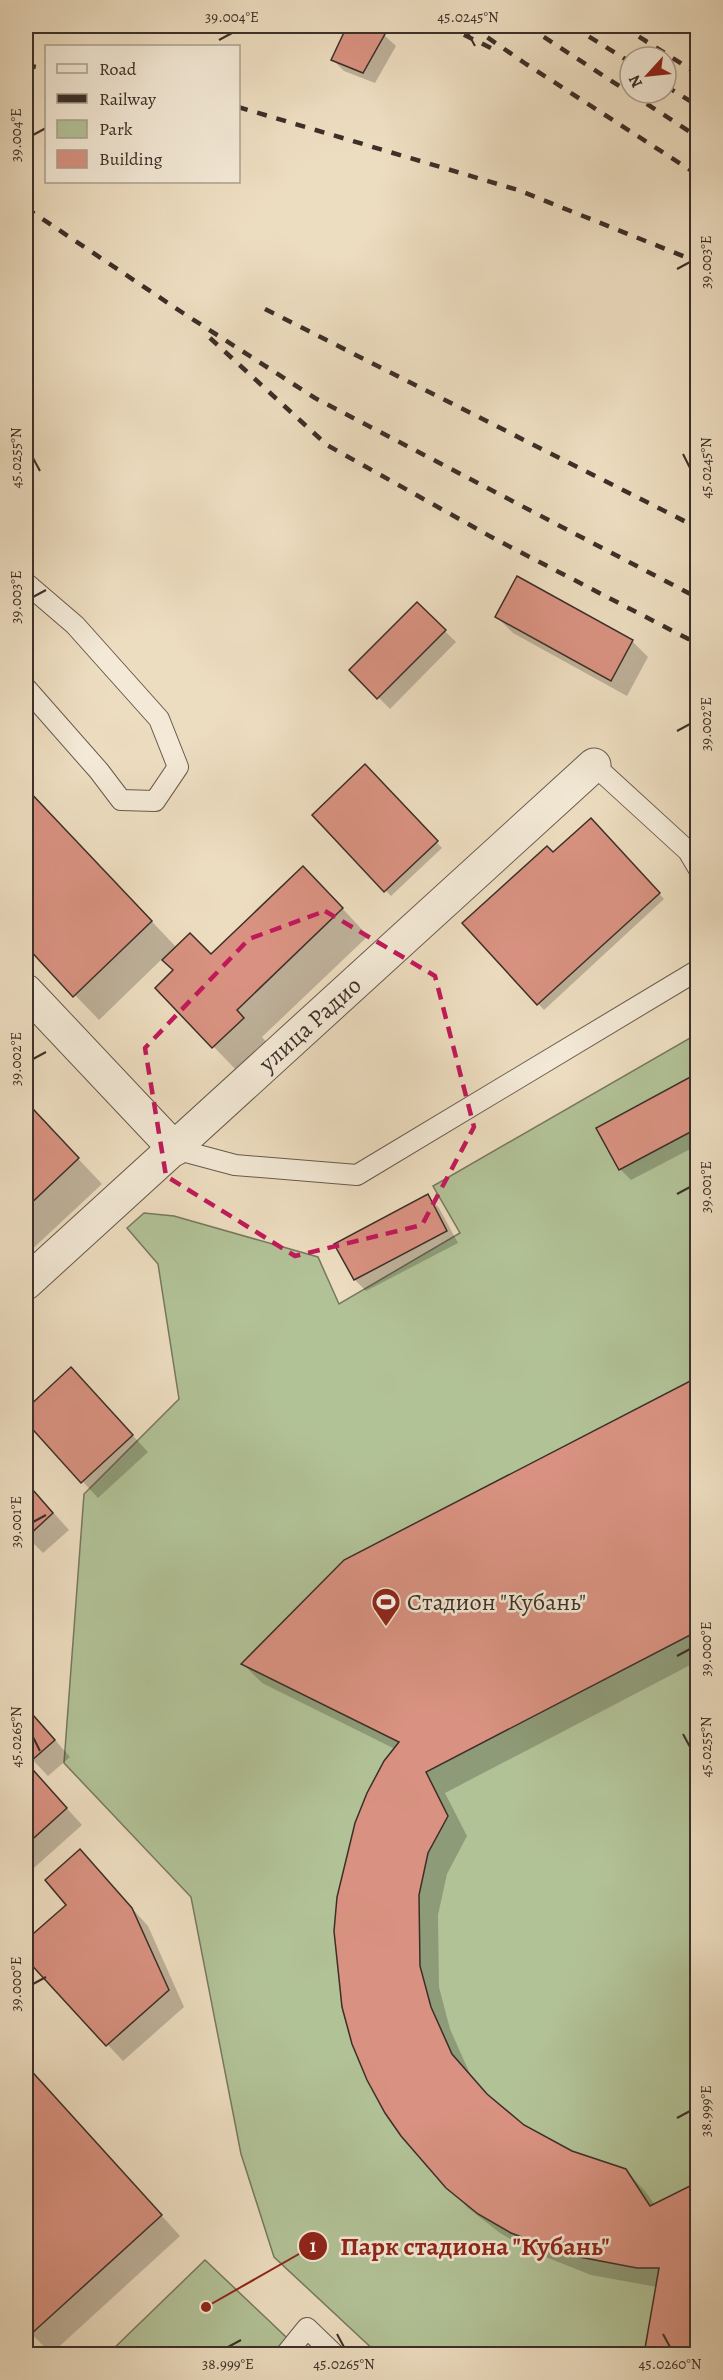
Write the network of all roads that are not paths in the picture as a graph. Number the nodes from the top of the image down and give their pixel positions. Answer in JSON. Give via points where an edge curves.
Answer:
{"nodes":[{"id":1,"x":26,"y":583,"type":"edge"},
{"id":2,"x":26,"y":688,"type":"edge"},
{"id":3,"x":594,"y":765,"type":"joint"},
{"id":4,"x":698,"y":868,"type":"edge"},
{"id":5,"x":698,"y":970,"type":"edge"},
{"id":6,"x":26,"y":992,"type":"edge"},
{"id":7,"x":175,"y":1149,"type":"junction"},
{"id":8,"x":26,"y":1283,"type":"edge"},
{"id":9,"x":286,"y":2355,"type":"edge"},
{"id":10,"x":334,"y":2355,"type":"edge"}],
"edges":[{"from":1,"to":2,"type":"lane","via":[[75,625],[159,719],[178,767],[155,801],[121,800]]},
{"from":3,"to":4,"type":"lane","via":[[688,851]]},
{"from":3,"to":7,"type":"street","name":"улица Радио"},
{"from":5,"to":7,"type":"lane","via":[[357,1175],[235,1165]]},
{"from":6,"to":7,"type":"street"},
{"from":7,"to":8,"type":"street","name":"улица Радио"},
{"from":9,"to":10,"type":"lane","via":[[307,2328]]}]}
